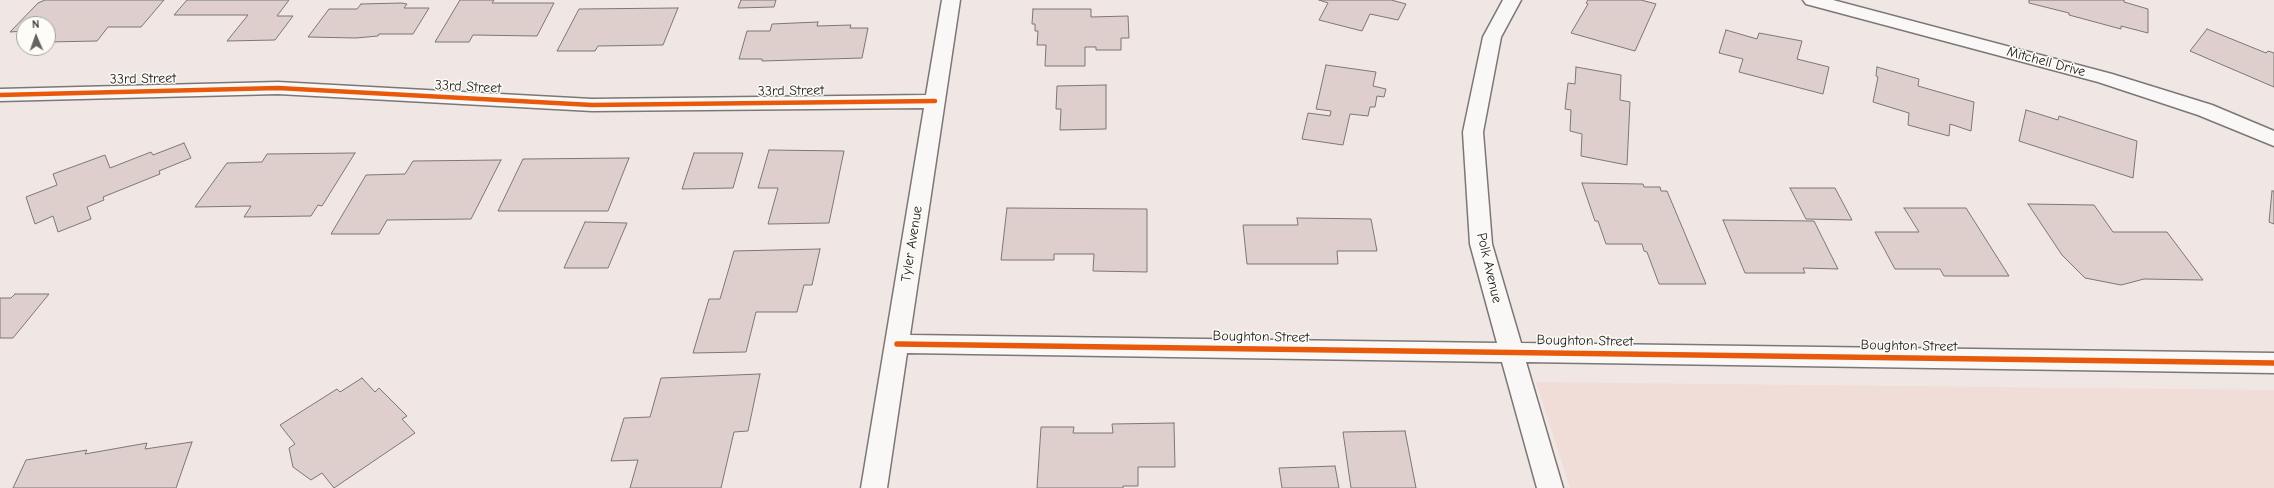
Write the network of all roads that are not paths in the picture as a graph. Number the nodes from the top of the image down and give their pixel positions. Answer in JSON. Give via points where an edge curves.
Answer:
{"nodes":[{"id":1,"x":951,"y":0,"type":"edge"},
{"id":2,"x":1512,"y":0,"type":"edge"},
{"id":3,"x":1812,"y":0,"type":"edge"},
{"id":4,"x":0,"y":95,"type":"edge"},
{"id":5,"x":935,"y":101,"type":"junction"},
{"id":6,"x":2274,"y":139,"type":"edge"},
{"id":7,"x":897,"y":344,"type":"junction"},
{"id":8,"x":1511,"y":352,"type":"junction"},
{"id":9,"x":2274,"y":363,"type":"edge"},
{"id":10,"x":874,"y":488,"type":"edge"},
{"id":11,"x":1550,"y":488,"type":"edge"}],
"edges":[{"from":1,"to":5,"type":"street","name":"Tyler Avenue"},
{"from":2,"to":8,"type":"street","name":"Polk Avenue","via":[[1492,37],[1473,132],[1481,244]]},
{"from":3,"to":6,"type":"street","name":"Mitchell Drive","via":[[2106,78],[2205,110]]},
{"from":4,"to":5,"type":"street","name":"33rd Street","via":[[278,88],[592,105]]},
{"from":5,"to":7,"type":"street","name":"Tyler Avenue"},
{"from":7,"to":8,"type":"street","name":"Boughton Street"},
{"from":7,"to":10,"type":"street","name":"Tyler Avenue"},
{"from":8,"to":9,"type":"street","name":"Boughton Street"},
{"from":8,"to":11,"type":"street","name":"Polk Avenue"}]}
